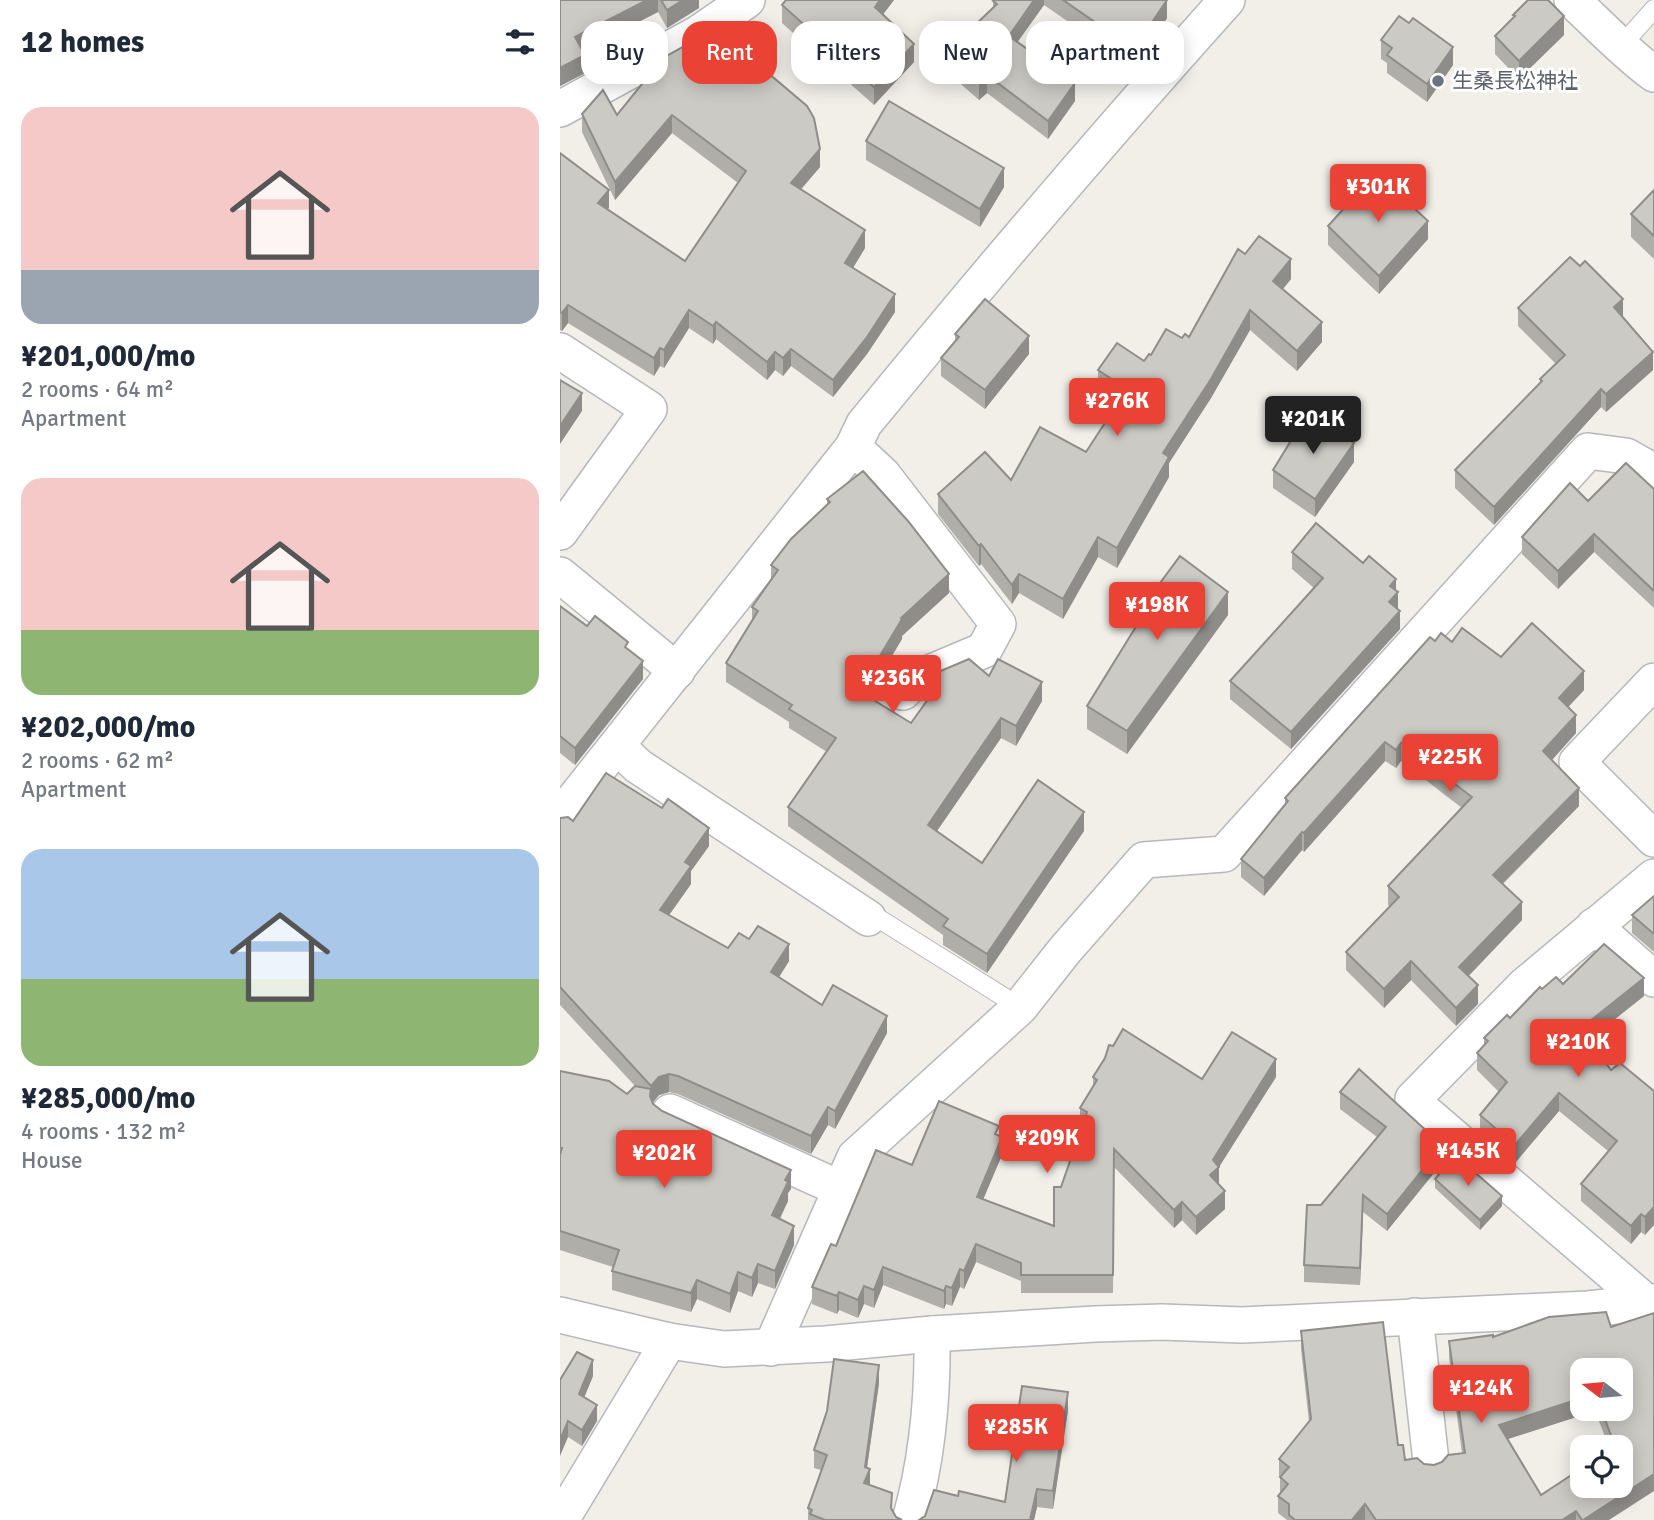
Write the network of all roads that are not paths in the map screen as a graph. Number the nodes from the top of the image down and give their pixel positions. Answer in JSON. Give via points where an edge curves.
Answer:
{"nodes":[{"id":1,"x":747,"y":0,"type":"edge"},
{"id":2,"x":1227,"y":0,"type":"edge"},
{"id":3,"x":1572,"y":0,"type":"edge"},
{"id":4,"x":1654,"y":9,"type":"edge"},
{"id":5,"x":1621,"y":46,"type":"junction"},
{"id":6,"x":1654,"y":74,"type":"edge"},
{"id":7,"x":560,"y":109,"type":"edge"},
{"id":8,"x":560,"y":351,"type":"edge"},
{"id":9,"x":853,"y":447,"type":"junction"},
{"id":10,"x":1654,"y":472,"type":"edge"},
{"id":11,"x":560,"y":532,"type":"edge"},
{"id":12,"x":560,"y":575,"type":"edge"},
{"id":13,"x":677,"y":670,"type":"junction"},
{"id":14,"x":1654,"y":681,"type":"edge"},
{"id":15,"x":903,"y":692,"type":"dead end"},
{"id":16,"x":617,"y":746,"type":"junction"},
{"id":17,"x":560,"y":817,"type":"edge"},
{"id":18,"x":1654,"y":839,"type":"edge"},
{"id":19,"x":1654,"y":877,"type":"edge"},
{"id":20,"x":868,"y":918,"type":"joint"},
{"id":21,"x":1594,"y":926,"type":"junction"},
{"id":22,"x":1654,"y":979,"type":"edge"},
{"id":23,"x":1020,"y":1007,"type":"junction"},
{"id":24,"x":670,"y":1112,"type":"edge"},
{"id":25,"x":841,"y":1189,"type":"junction"},
{"id":26,"x":1651,"y":1303,"type":"edge"},
{"id":27,"x":560,"y":1315,"type":"edge"},
{"id":28,"x":1415,"y":1316,"type":"junction"},
{"id":29,"x":932,"y":1334,"type":"junction"},
{"id":30,"x":669,"y":1341,"type":"junction"},
{"id":31,"x":771,"y":1348,"type":"junction"},
{"id":32,"x":1431,"y":1462,"type":"edge"},
{"id":33,"x":561,"y":1520,"type":"edge"},
{"id":34,"x":910,"y":1520,"type":"edge"}],
"edges":[{"from":1,"to":7,"type":"street","via":[[699,33]]},
{"from":2,"to":9,"type":"street","via":[[974,289],[864,424]]},
{"from":3,"to":5,"type":"street"},
{"from":4,"to":5,"type":"lane"},
{"from":5,"to":6,"type":"street"},
{"from":8,"to":11,"type":"street","via":[[649,409]]},
{"from":9,"to":13,"type":"street"},
{"from":9,"to":15,"type":"street","via":[[883,474],[998,624],[984,650],[913,680]]},
{"from":10,"to":23,"type":"street","via":[[1626,456],[1588,451],[1224,854],[1144,860]]},
{"from":12,"to":13,"type":"street"},
{"from":13,"to":16,"type":"street"},
{"from":14,"to":18,"type":"street","via":[[1577,762]]},
{"from":16,"to":17,"type":"street"},
{"from":16,"to":20,"type":"street","via":[[638,766]]},
{"from":19,"to":21,"type":"street"},
{"from":20,"to":23,"type":"lane","via":[[881,920]]},
{"from":21,"to":22,"type":"street"},
{"from":21,"to":26,"type":"street","via":[[1524,986],[1413,1099]]},
{"from":23,"to":25,"type":"street","via":[[855,1157]]},
{"from":24,"to":25,"type":"street"},
{"from":25,"to":31,"type":"street"},
{"from":26,"to":28,"type":"street"},
{"from":27,"to":30,"type":"street"},
{"from":28,"to":29,"type":"street","via":[[1242,1325],[1095,1324]]},
{"from":28,"to":32,"type":"street"},
{"from":29,"to":31,"type":"street"},
{"from":29,"to":34,"type":"street","via":[[933,1378],[918,1494]]},
{"from":30,"to":31,"type":"street","via":[[724,1349]]},
{"from":30,"to":33,"type":"street"}]}
